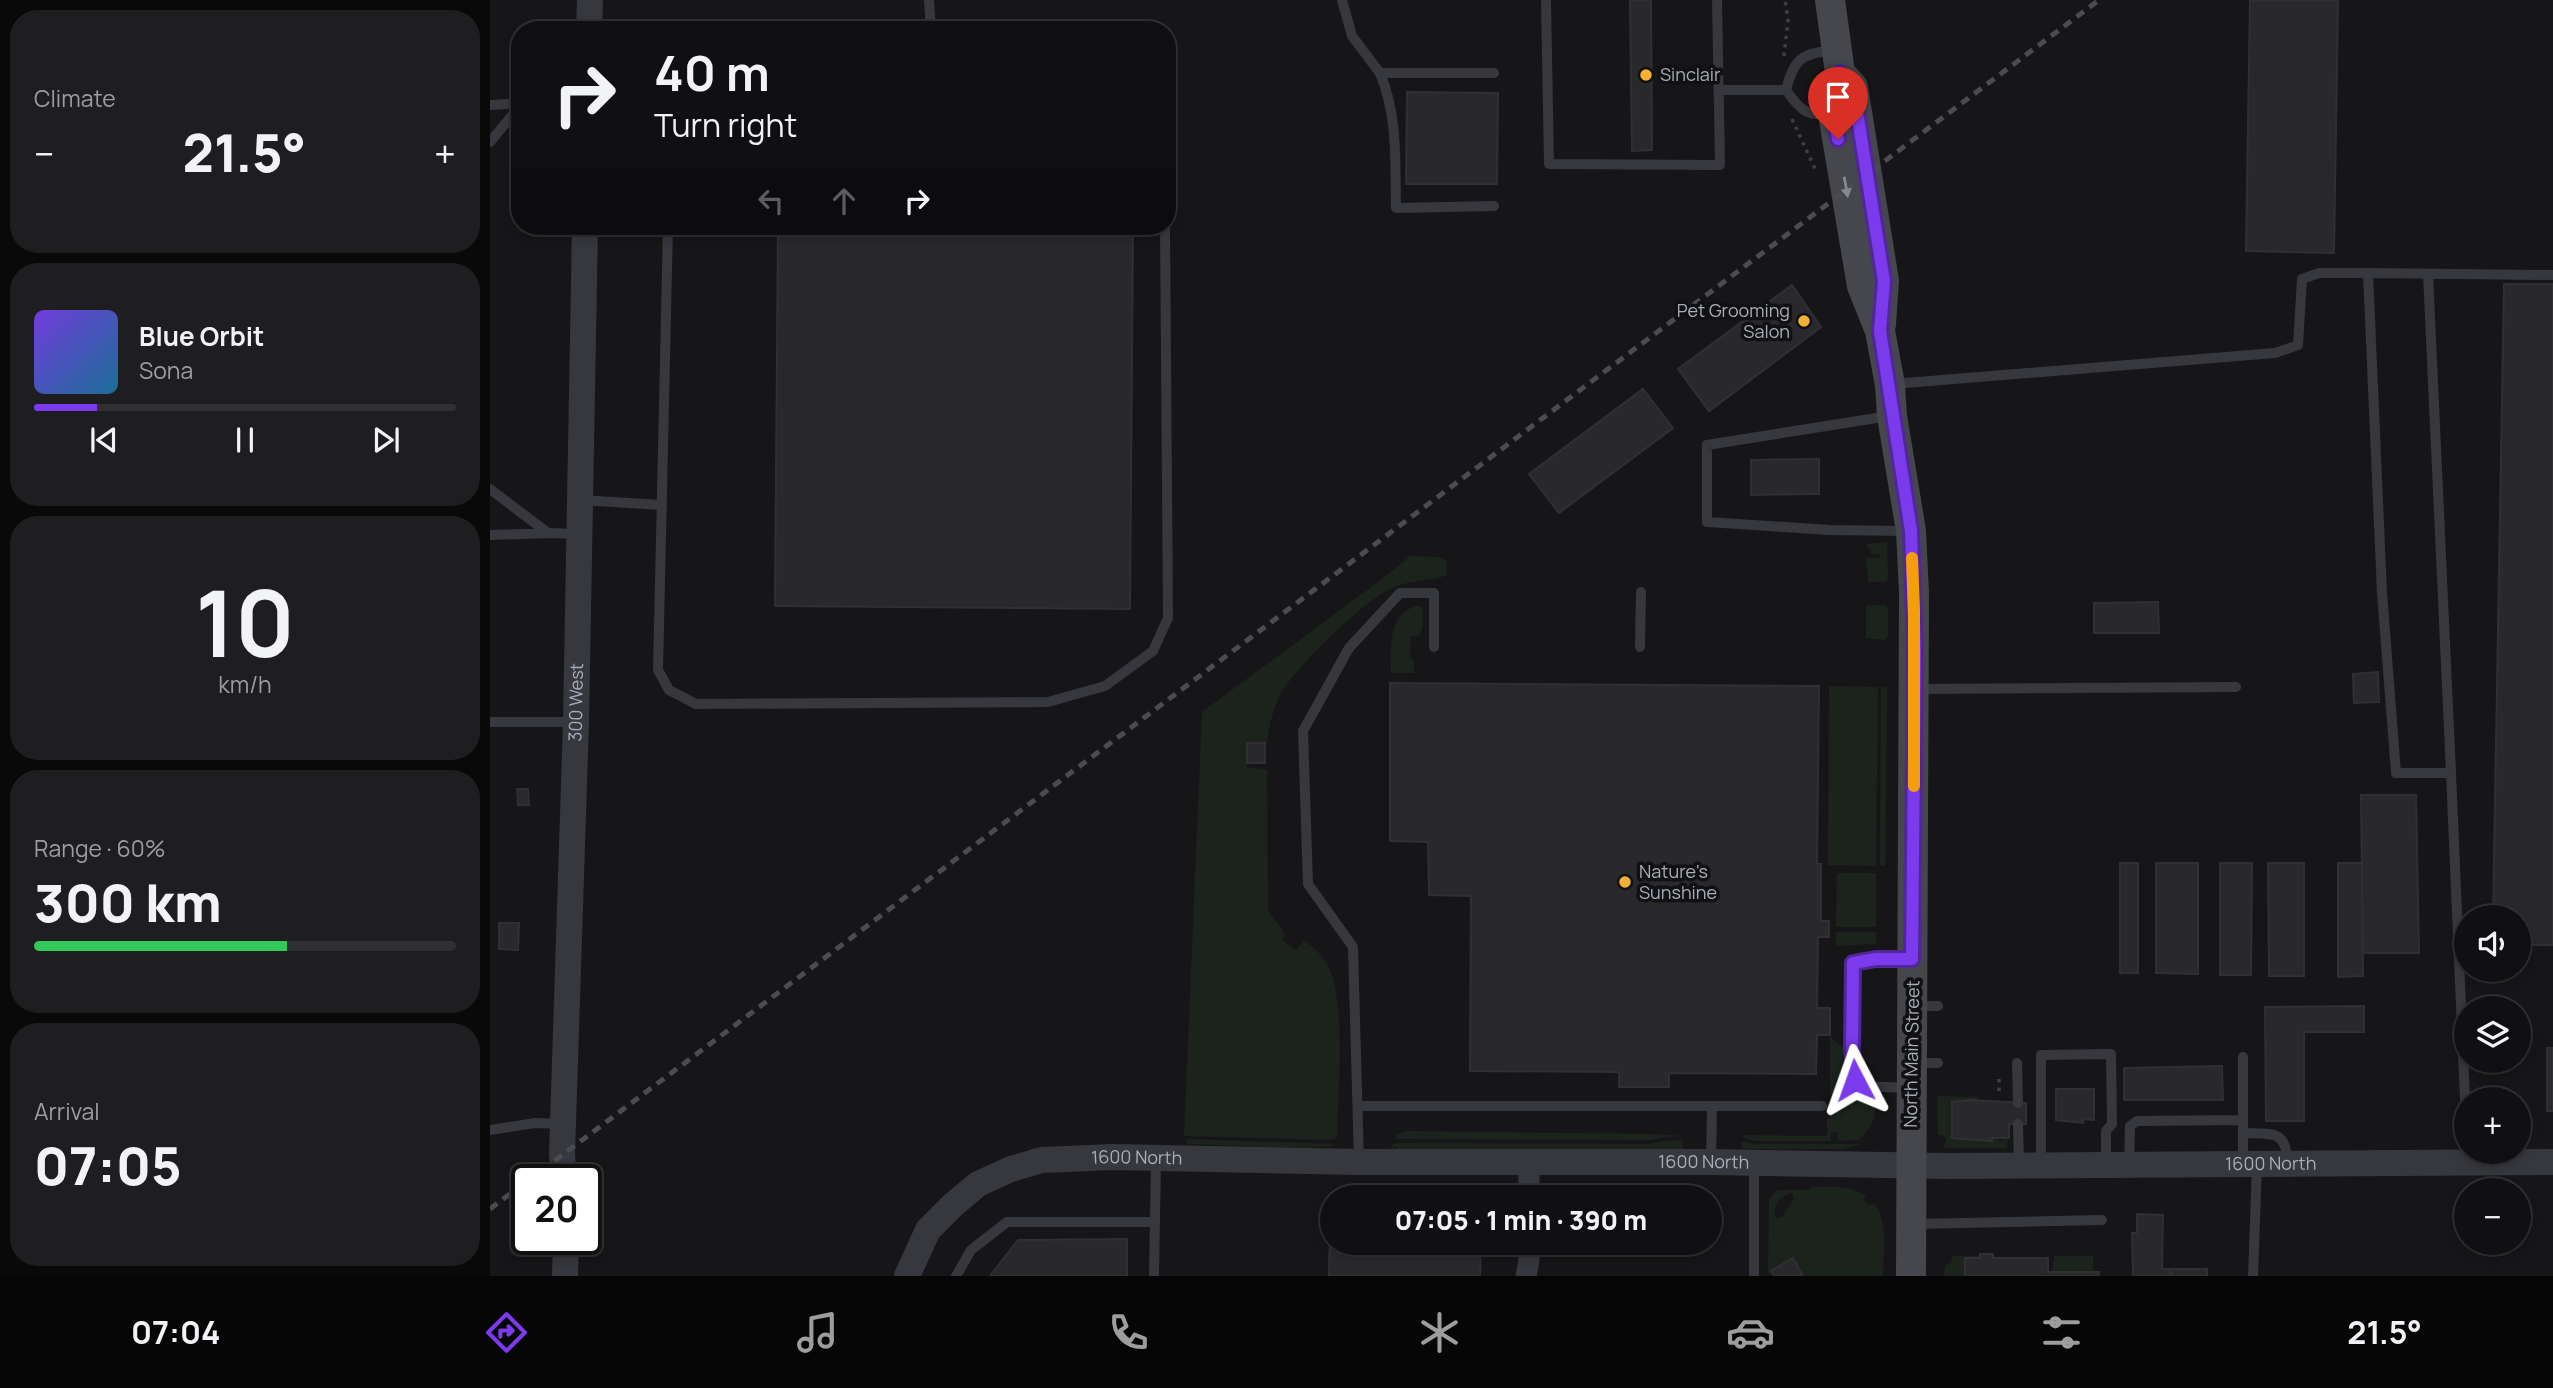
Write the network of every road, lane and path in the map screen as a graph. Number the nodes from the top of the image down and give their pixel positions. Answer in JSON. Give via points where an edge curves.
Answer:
{"nodes":[{"id":1,"x":590,"y":0,"type":"edge"},
{"id":2,"x":929,"y":0,"type":"edge"},
{"id":3,"x":1342,"y":0,"type":"edge"},
{"id":4,"x":1546,"y":0,"type":"edge"},
{"id":5,"x":1717,"y":0,"type":"edge"},
{"id":6,"x":1830,"y":0,"type":"edge"},
{"id":7,"x":589,"y":21,"type":"edge"},
{"id":8,"x":930,"y":21,"type":"edge"},
{"id":9,"x":1838,"y":61,"type":"junction"},
{"id":10,"x":1380,"y":73,"type":"junction"},
{"id":11,"x":1494,"y":73,"type":"dead end"},
{"id":12,"x":1719,"y":90,"type":"junction"},
{"id":13,"x":1786,"y":90,"type":"junction"},
{"id":14,"x":511,"y":104,"type":"edge"},
{"id":15,"x":490,"y":105,"type":"edge"},
{"id":16,"x":1833,"y":114,"type":"junction"},
{"id":17,"x":511,"y":115,"type":"edge"},
{"id":18,"x":490,"y":142,"type":"edge"},
{"id":19,"x":1494,"y":206,"type":"dead end"},
{"id":20,"x":584,"y":235,"type":"edge"},
{"id":21,"x":668,"y":235,"type":"edge"},
{"id":22,"x":1166,"y":235,"type":"edge"},
{"id":23,"x":2368,"y":274,"type":"junction"},
{"id":24,"x":2428,"y":274,"type":"junction"},
{"id":25,"x":2553,"y":275,"type":"edge"},
{"id":26,"x":1880,"y":331,"type":"junction"},
{"id":27,"x":1890,"y":385,"type":"junction"},
{"id":28,"x":1892,"y":416,"type":"junction"},
{"id":29,"x":490,"y":489,"type":"edge"},
{"id":30,"x":580,"y":500,"type":"junction"},
{"id":31,"x":662,"y":505,"type":"junction"},
{"id":32,"x":1911,"y":531,"type":"junction"},
{"id":33,"x":548,"y":533,"type":"junction"},
{"id":34,"x":579,"y":534,"type":"junction"},
{"id":35,"x":490,"y":535,"type":"edge"},
{"id":36,"x":1641,"y":592,"type":"dead end"},
{"id":37,"x":1434,"y":646,"type":"dead end"},
{"id":38,"x":1640,"y":648,"type":"dead end"},
{"id":39,"x":2236,"y":687,"type":"dead end"},
{"id":40,"x":1914,"y":689,"type":"junction"},
{"id":41,"x":490,"y":722,"type":"edge"},
{"id":42,"x":576,"y":722,"type":"junction"},
{"id":43,"x":2451,"y":773,"type":"junction"},
{"id":44,"x":1912,"y":959,"type":"junction"},
{"id":45,"x":2243,"y":1057,"type":"dead end"},
{"id":46,"x":2017,"y":1062,"type":"dead end"},
{"id":47,"x":1921,"y":1071,"type":"junction"},
{"id":48,"x":1999,"y":1075,"type":"dead end"},
{"id":49,"x":2464,"y":1087,"type":"edge"},
{"id":50,"x":1999,"y":1091,"type":"dead end"},
{"id":51,"x":2018,"y":1102,"type":"dead end"},
{"id":52,"x":1358,"y":1106,"type":"junction"},
{"id":53,"x":1712,"y":1106,"type":"junction"},
{"id":54,"x":1822,"y":1106,"type":"dead end"},
{"id":55,"x":2243,"y":1120,"type":"junction"},
{"id":56,"x":563,"y":1124,"type":"junction"},
{"id":57,"x":2018,"y":1124,"type":"dead end"},
{"id":58,"x":490,"y":1129,"type":"edge"},
{"id":59,"x":2243,"y":1133,"type":"junction"},
{"id":60,"x":1156,"y":1158,"type":"junction"},
{"id":61,"x":2454,"y":1158,"type":"edge"},
{"id":62,"x":2531,"y":1161,"type":"edge"},
{"id":63,"x":1359,"y":1162,"type":"junction"},
{"id":64,"x":1529,"y":1162,"type":"junction"},
{"id":65,"x":1711,"y":1162,"type":"junction"},
{"id":66,"x":2553,"y":1162,"type":"edge"},
{"id":67,"x":564,"y":1164,"type":"edge"},
{"id":68,"x":1754,"y":1164,"type":"junction"},
{"id":69,"x":2118,"y":1164,"type":"junction"},
{"id":70,"x":2030,"y":1165,"type":"junction"},
{"id":71,"x":2250,"y":1165,"type":"junction"},
{"id":72,"x":2287,"y":1165,"type":"junction"},
{"id":73,"x":1912,"y":1166,"type":"junction"},
{"id":74,"x":1529,"y":1185,"type":"edge"},
{"id":75,"x":2102,"y":1220,"type":"dead end"},
{"id":76,"x":1155,"y":1222,"type":"junction"},
{"id":77,"x":1912,"y":1224,"type":"junction"},
{"id":78,"x":566,"y":1255,"type":"edge"},
{"id":79,"x":1530,"y":1255,"type":"edge"},
{"id":80,"x":565,"y":1276,"type":"edge"},
{"id":81,"x":906,"y":1276,"type":"edge"},
{"id":82,"x":956,"y":1276,"type":"edge"},
{"id":83,"x":1154,"y":1276,"type":"edge"},
{"id":84,"x":1526,"y":1276,"type":"edge"},
{"id":85,"x":1754,"y":1276,"type":"edge"},
{"id":86,"x":1911,"y":1276,"type":"edge"},
{"id":87,"x":2253,"y":1276,"type":"edge"}],
"edges":[{"from":1,"to":7,"type":"street"},
{"from":2,"to":8,"type":"lane"},
{"from":3,"to":10,"type":"lane","via":[[1352,36]]},
{"from":4,"to":12,"type":"lane","via":[[1549,164],[1720,164]]},
{"from":5,"to":12,"type":"lane"},
{"from":6,"to":9,"type":"main road","name":"North Main Street"},
{"from":9,"to":13,"type":"lane","via":[[1807,53],[1791,71]]},
{"from":9,"to":16,"type":"main road","name":"North Main Street","via":[[1831,92]]},
{"from":9,"to":26,"type":"main road","name":"North Main Street","via":[[1853,87],[1884,281]]},
{"from":10,"to":11,"type":"lane"},
{"from":10,"to":19,"type":"lane","via":[[1393,115],[1396,208]]},
{"from":12,"to":13,"type":"lane"},
{"from":13,"to":16,"type":"lane","via":[[1797,106],[1815,116]]},
{"from":14,"to":15,"type":"lane"},
{"from":16,"to":26,"type":"main road","name":"North Main Street","one_way":true,"via":[[1862,286]]},
{"from":17,"to":18,"type":"lane"},
{"from":20,"to":30,"type":"street","name":"300 West"},
{"from":21,"to":31,"type":"lane"},
{"from":22,"to":31,"type":"lane","via":[[1168,618],[1153,651],[1105,686],[1048,702],[696,705],[669,690],[658,670]]},
{"from":23,"to":24,"type":"lane"},
{"from":23,"to":27,"type":"lane","via":[[2319,273],[2302,279],[2298,345],[2275,353]]},
{"from":23,"to":43,"type":"lane","via":[[2382,593],[2396,773]]},
{"from":24,"to":25,"type":"lane"},
{"from":24,"to":43,"type":"lane"},
{"from":26,"to":27,"type":"main road","name":"North Main Street"},
{"from":27,"to":28,"type":"main road","name":"North Main Street"},
{"from":28,"to":32,"type":"main road","name":"North Main Street"},
{"from":28,"to":32,"type":"lane","via":[[1707,445],[1707,522]]},
{"from":29,"to":33,"type":"lane"},
{"from":30,"to":31,"type":"lane"},
{"from":30,"to":34,"type":"street","name":"300 West"},
{"from":32,"to":40,"type":"main road","name":"North Main Street"},
{"from":33,"to":34,"type":"lane"},
{"from":33,"to":35,"type":"lane"},
{"from":34,"to":42,"type":"street","name":"300 West"},
{"from":36,"to":38,"type":"lane"},
{"from":37,"to":52,"type":"lane","via":[[1434,593],[1400,593],[1349,648],[1303,731],[1308,884],[1353,947]]},
{"from":39,"to":40,"type":"lane"},
{"from":40,"to":44,"type":"main road","name":"North Main Street"},
{"from":41,"to":42,"type":"lane"},
{"from":42,"to":56,"type":"street","name":"300 West"},
{"from":43,"to":49,"type":"lane"},
{"from":44,"to":47,"type":"main road","name":"North Main Street","via":[[1925,1006]]},
{"from":44,"to":47,"type":"lane","via":[[1853,963],[1852,1050],[1855,1080],[1862,1086]]},
{"from":45,"to":55,"type":"lane"},
{"from":46,"to":51,"type":"lane"},
{"from":47,"to":73,"type":"main road","name":"North Main Street"},
{"from":48,"to":50,"type":"path"},
{"from":52,"to":53,"type":"lane"},
{"from":52,"to":63,"type":"lane"},
{"from":53,"to":54,"type":"lane"},
{"from":53,"to":65,"type":"lane"},
{"from":55,"to":59,"type":"lane"},
{"from":55,"to":69,"type":"lane","via":[[2137,1121],[2130,1126]]},
{"from":56,"to":58,"type":"lane"},
{"from":56,"to":67,"type":"street","name":"300 West"},
{"from":57,"to":70,"type":"lane"},
{"from":59,"to":71,"type":"lane"},
{"from":59,"to":72,"type":"lane","via":[[2281,1138],[2287,1148]]},
{"from":60,"to":63,"type":"street","name":"1600 North"},
{"from":60,"to":76,"type":"lane"},
{"from":60,"to":81,"type":"street","name":"1600 North","via":[[1042,1160],[978,1184],[928,1230]]},
{"from":61,"to":72,"type":"street","name":"1600 North"},
{"from":62,"to":66,"type":"street","name":"1600 North"},
{"from":63,"to":64,"type":"street","name":"1600 North"},
{"from":64,"to":65,"type":"street","name":"1600 North"},
{"from":64,"to":74,"type":"street"},
{"from":65,"to":68,"type":"street","name":"1600 North"},
{"from":68,"to":73,"type":"street","name":"1600 North"},
{"from":68,"to":85,"type":"lane"},
{"from":69,"to":70,"type":"street","name":"1600 North"},
{"from":69,"to":70,"type":"lane","via":[[2106,1131],[2112,1124],[2110,1055],[2041,1055]]},
{"from":69,"to":71,"type":"street","name":"1600 North"},
{"from":70,"to":73,"type":"street","name":"1600 North"},
{"from":71,"to":72,"type":"street","name":"1600 North"},
{"from":71,"to":87,"type":"lane"},
{"from":73,"to":77,"type":"main road","name":"North Main Street"},
{"from":75,"to":77,"type":"lane"},
{"from":76,"to":82,"type":"lane","via":[[1007,1222],[971,1250]]},
{"from":76,"to":83,"type":"lane"},
{"from":77,"to":86,"type":"main road","name":"North Main Street"},
{"from":78,"to":80,"type":"street"},
{"from":79,"to":84,"type":"street"}]}
